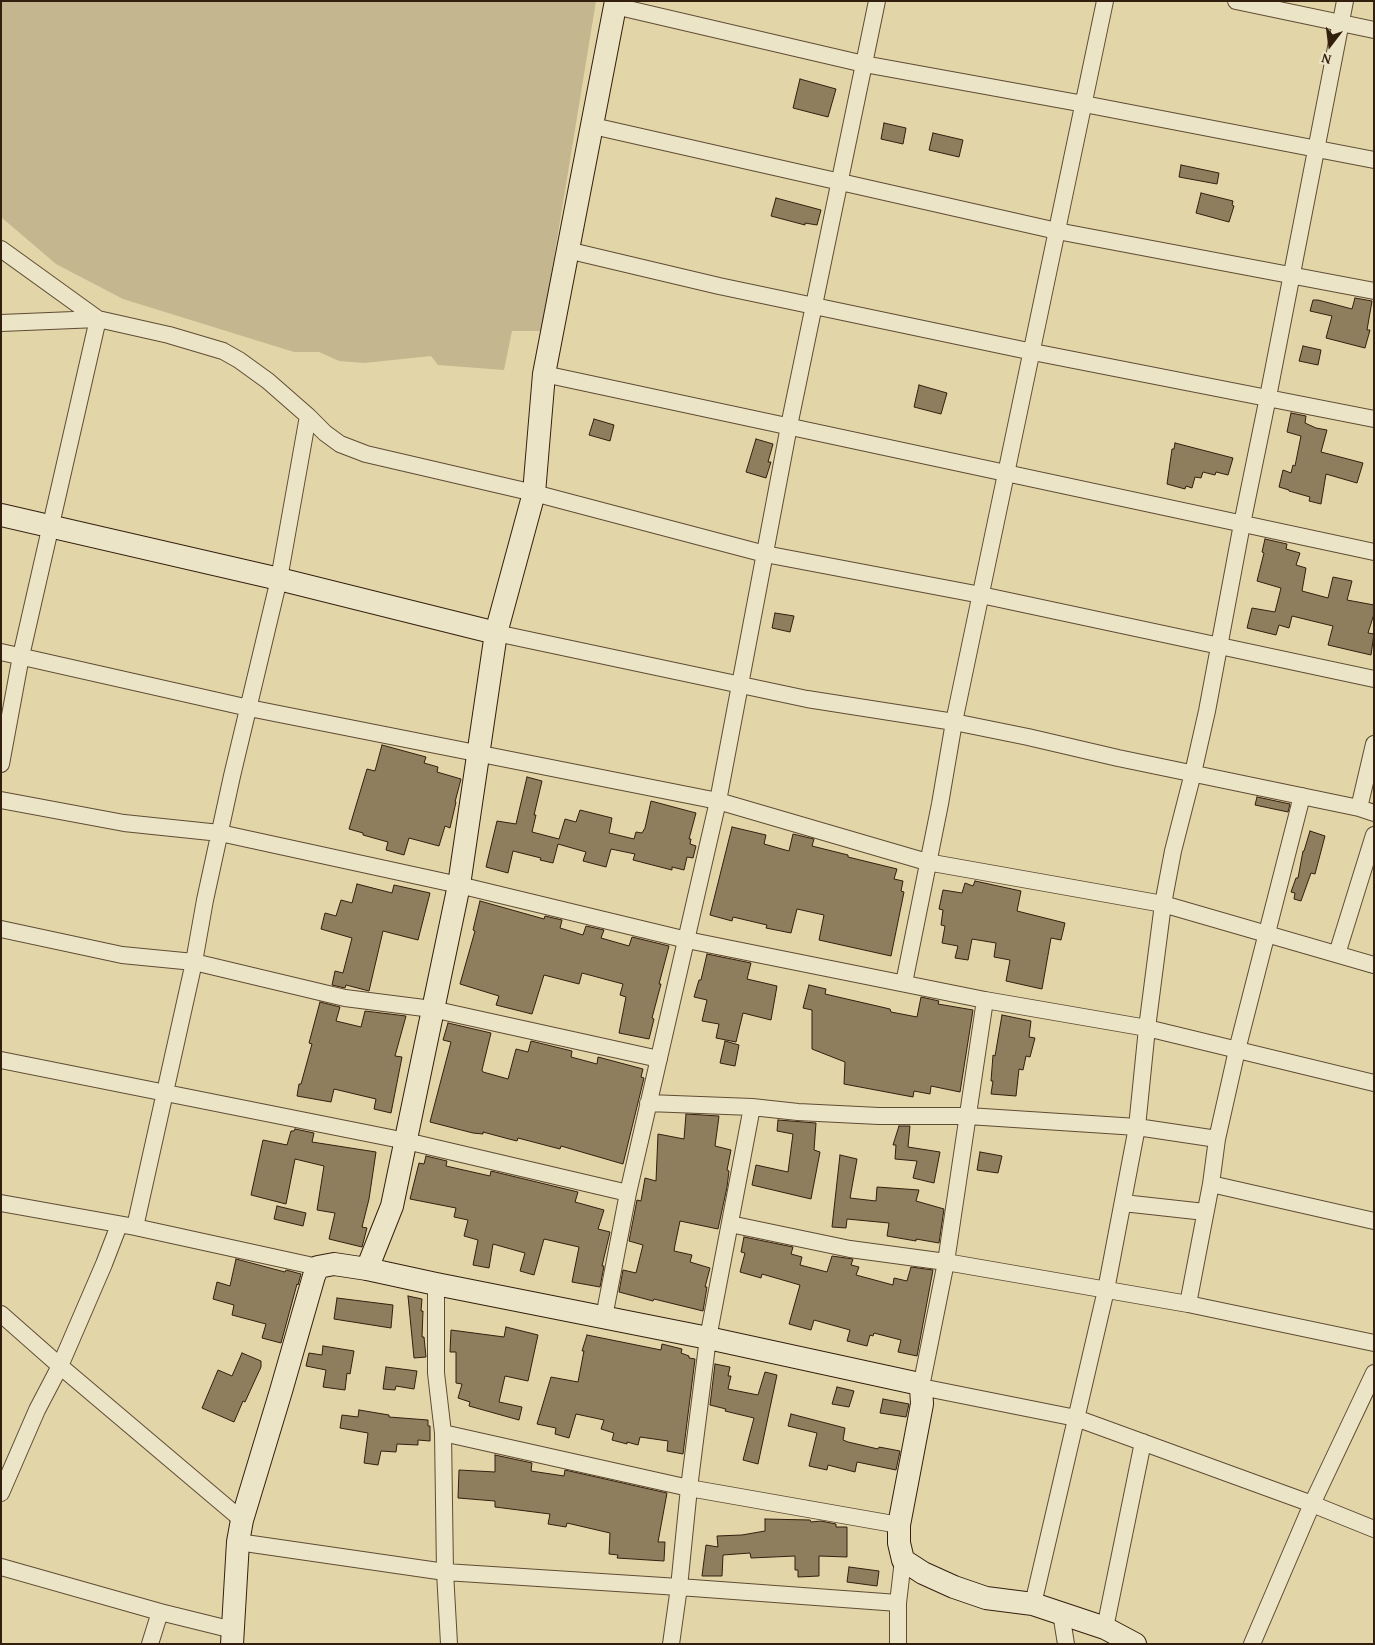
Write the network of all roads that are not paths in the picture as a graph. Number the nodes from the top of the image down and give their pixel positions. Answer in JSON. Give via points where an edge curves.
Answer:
{"nodes":[{"id":1,"x":877,"y":1,"type":"edge"},
{"id":2,"x":1105,"y":1,"type":"edge"},
{"id":3,"x":1236,"y":1,"type":"edge"},
{"id":4,"x":1345,"y":1,"type":"edge"},
{"id":5,"x":616,"y":4,"type":"edge"},
{"id":6,"x":1340,"y":24,"type":"junction"},
{"id":7,"x":1374,"y":30,"type":"edge"},
{"id":8,"x":864,"y":64,"type":"junction"},
{"id":9,"x":1084,"y":104,"type":"junction"},
{"id":10,"x":593,"y":126,"type":"junction"},
{"id":11,"x":1315,"y":149,"type":"junction"},
{"id":12,"x":1374,"y":160,"type":"edge"},
{"id":13,"x":840,"y":182,"type":"junction"},
{"id":14,"x":1058,"y":231,"type":"junction"},
{"id":15,"x":1,"y":249,"type":"edge"},
{"id":16,"x":567,"y":250,"type":"junction"},
{"id":17,"x":1292,"y":276,"type":"junction"},
{"id":18,"x":1374,"y":291,"type":"edge"},
{"id":19,"x":815,"y":305,"type":"junction"},
{"id":20,"x":98,"y":319,"type":"junction"},
{"id":21,"x":1,"y":324,"type":"edge"},
{"id":22,"x":1033,"y":352,"type":"junction"},
{"id":23,"x":544,"y":374,"type":"junction"},
{"id":24,"x":1268,"y":398,"type":"junction"},
{"id":25,"x":308,"y":416,"type":"junction"},
{"id":26,"x":1374,"y":419,"type":"edge"},
{"id":27,"x":789,"y":426,"type":"junction"},
{"id":28,"x":1006,"y":473,"type":"junction"},
{"id":29,"x":534,"y":493,"type":"junction"},
{"id":30,"x":1,"y":515,"type":"edge"},
{"id":31,"x":1242,"y":524,"type":"junction"},
{"id":32,"x":50,"y":526,"type":"junction"},
{"id":33,"x":1374,"y":552,"type":"edge"},
{"id":34,"x":765,"y":554,"type":"junction"},
{"id":35,"x":278,"y":579,"type":"junction"},
{"id":36,"x":982,"y":595,"type":"junction"},
{"id":37,"x":496,"y":633,"type":"junction"},
{"id":38,"x":1219,"y":645,"type":"junction"},
{"id":39,"x":1,"y":652,"type":"edge"},
{"id":40,"x":21,"y":656,"type":"junction"},
{"id":41,"x":1374,"y":679,"type":"edge"},
{"id":42,"x":740,"y":684,"type":"junction"},
{"id":43,"x":249,"y":708,"type":"junction"},
{"id":44,"x":954,"y":722,"type":"junction"},
{"id":45,"x":1374,"y":744,"type":"edge"},
{"id":46,"x":480,"y":753,"type":"junction"},
{"id":47,"x":1,"y":764,"type":"edge"},
{"id":48,"x":1194,"y":773,"type":"junction"},
{"id":49,"x":1302,"y":796,"type":"junction"},
{"id":50,"x":1,"y":800,"type":"edge"},
{"id":51,"x":718,"y":801,"type":"junction"},
{"id":52,"x":1366,"y":810,"type":"edge"},
{"id":53,"x":220,"y":833,"type":"junction"},
{"id":54,"x":1374,"y":835,"type":"edge"},
{"id":55,"x":927,"y":862,"type":"junction"},
{"id":56,"x":459,"y":885,"type":"junction"},
{"id":57,"x":1163,"y":904,"type":"junction"},
{"id":58,"x":1,"y":929,"type":"edge"},
{"id":59,"x":1265,"y":934,"type":"junction"},
{"id":60,"x":687,"y":940,"type":"junction"},
{"id":61,"x":1337,"y":954,"type":"junction"},
{"id":62,"x":194,"y":962,"type":"junction"},
{"id":63,"x":1374,"y":966,"type":"edge"},
{"id":64,"x":904,"y":983,"type":"junction"},
{"id":65,"x":985,"y":1000,"type":"junction"},
{"id":66,"x":432,"y":1009,"type":"junction"},
{"id":67,"x":1147,"y":1028,"type":"junction"},
{"id":68,"x":1237,"y":1050,"type":"junction"},
{"id":69,"x":1,"y":1060,"type":"edge"},
{"id":70,"x":659,"y":1060,"type":"junction"},
{"id":71,"x":1374,"y":1083,"type":"edge"},
{"id":72,"x":166,"y":1092,"type":"junction"},
{"id":73,"x":648,"y":1103,"type":"junction"},
{"id":74,"x":752,"y":1107,"type":"junction"},
{"id":75,"x":968,"y":1116,"type":"junction"},
{"id":76,"x":1137,"y":1127,"type":"junction"},
{"id":77,"x":1217,"y":1139,"type":"junction"},
{"id":78,"x":406,"y":1141,"type":"junction"},
{"id":79,"x":1211,"y":1184,"type":"junction"},
{"id":80,"x":628,"y":1193,"type":"junction"},
{"id":81,"x":1,"y":1203,"type":"edge"},
{"id":82,"x":1123,"y":1203,"type":"junction"},
{"id":83,"x":1205,"y":1212,"type":"junction"},
{"id":84,"x":1374,"y":1220,"type":"edge"},
{"id":85,"x":730,"y":1224,"type":"junction"},
{"id":86,"x":127,"y":1226,"type":"junction"},
{"id":87,"x":946,"y":1262,"type":"junction"},
{"id":88,"x":318,"y":1267,"type":"junction"},
{"id":89,"x":368,"y":1268,"type":"junction"},
{"id":90,"x":436,"y":1284,"type":"junction"},
{"id":91,"x":1106,"y":1290,"type":"junction"},
{"id":92,"x":1188,"y":1304,"type":"junction"},
{"id":93,"x":1,"y":1314,"type":"edge"},
{"id":94,"x":604,"y":1317,"type":"junction"},
{"id":95,"x":708,"y":1338,"type":"junction"},
{"id":96,"x":1374,"y":1343,"type":"edge"},
{"id":97,"x":60,"y":1366,"type":"junction"},
{"id":98,"x":1372,"y":1380,"type":"edge"},
{"id":99,"x":921,"y":1387,"type":"junction"},
{"id":100,"x":1076,"y":1418,"type":"junction"},
{"id":101,"x":442,"y":1433,"type":"junction"},
{"id":102,"x":1143,"y":1442,"type":"junction"},
{"id":103,"x":689,"y":1488,"type":"junction"},
{"id":104,"x":1,"y":1493,"type":"edge"},
{"id":105,"x":1312,"y":1504,"type":"junction"},
{"id":106,"x":242,"y":1520,"type":"junction"},
{"id":107,"x":899,"y":1525,"type":"junction"},
{"id":108,"x":1374,"y":1529,"type":"edge"},
{"id":109,"x":238,"y":1542,"type":"junction"},
{"id":110,"x":903,"y":1560,"type":"junction"},
{"id":111,"x":1,"y":1567,"type":"edge"},
{"id":112,"x":445,"y":1572,"type":"junction"},
{"id":113,"x":679,"y":1587,"type":"junction"},
{"id":114,"x":898,"y":1603,"type":"junction"},
{"id":115,"x":1033,"y":1604,"type":"junction"},
{"id":116,"x":160,"y":1612,"type":"junction"},
{"id":117,"x":1060,"y":1613,"type":"junction"},
{"id":118,"x":1105,"y":1628,"type":"junction"},
{"id":119,"x":232,"y":1637,"type":"edge"},
{"id":120,"x":150,"y":1644,"type":"edge"},
{"id":121,"x":449,"y":1644,"type":"edge"},
{"id":122,"x":671,"y":1644,"type":"edge"},
{"id":123,"x":898,"y":1644,"type":"edge"},
{"id":124,"x":1066,"y":1644,"type":"edge"},
{"id":125,"x":1135,"y":1644,"type":"edge"},
{"id":126,"x":1252,"y":1644,"type":"edge"}],
"edges":[{"from":1,"to":8,"type":"street"},
{"from":2,"to":9,"type":"street"},
{"from":3,"to":6,"type":"street"},
{"from":4,"to":6,"type":"street"},
{"from":5,"to":8,"type":"street"},
{"from":5,"to":10,"type":"street"},
{"from":6,"to":7,"type":"street"},
{"from":6,"to":11,"type":"street"},
{"from":8,"to":9,"type":"street"},
{"from":8,"to":13,"type":"street"},
{"from":9,"to":11,"type":"street"},
{"from":9,"to":14,"type":"street"},
{"from":10,"to":13,"type":"street"},
{"from":10,"to":16,"type":"street"},
{"from":11,"to":12,"type":"street"},
{"from":11,"to":17,"type":"street"},
{"from":13,"to":14,"type":"street"},
{"from":13,"to":19,"type":"street"},
{"from":14,"to":17,"type":"street"},
{"from":14,"to":22,"type":"street"},
{"from":15,"to":20,"type":"street"},
{"from":16,"to":19,"type":"street"},
{"from":16,"to":23,"type":"street"},
{"from":17,"to":18,"type":"street"},
{"from":17,"to":24,"type":"street"},
{"from":19,"to":22,"type":"street"},
{"from":19,"to":27,"type":"street"},
{"from":20,"to":21,"type":"street"},
{"from":20,"to":25,"type":"street","via":[[223,351],[268,381]]},
{"from":20,"to":32,"type":"street"},
{"from":22,"to":24,"type":"street"},
{"from":22,"to":28,"type":"street"},
{"from":23,"to":27,"type":"street"},
{"from":23,"to":29,"type":"street"},
{"from":24,"to":26,"type":"street"},
{"from":24,"to":31,"type":"street"},
{"from":25,"to":29,"type":"street","via":[[340,444],[366,454]]},
{"from":25,"to":35,"type":"street"},
{"from":27,"to":28,"type":"street"},
{"from":27,"to":34,"type":"street"},
{"from":28,"to":31,"type":"street"},
{"from":28,"to":36,"type":"street"},
{"from":29,"to":34,"type":"street"},
{"from":29,"to":37,"type":"street"},
{"from":30,"to":32,"type":"street"},
{"from":31,"to":33,"type":"street"},
{"from":31,"to":38,"type":"street"},
{"from":32,"to":35,"type":"street"},
{"from":32,"to":40,"type":"street"},
{"from":34,"to":36,"type":"street"},
{"from":34,"to":42,"type":"street"},
{"from":35,"to":37,"type":"street"},
{"from":35,"to":43,"type":"street"},
{"from":36,"to":38,"type":"street"},
{"from":36,"to":44,"type":"street"},
{"from":37,"to":42,"type":"street"},
{"from":37,"to":46,"type":"street"},
{"from":38,"to":41,"type":"street"},
{"from":38,"to":48,"type":"street"},
{"from":39,"to":40,"type":"street"},
{"from":40,"to":43,"type":"street"},
{"from":40,"to":47,"type":"street"},
{"from":42,"to":44,"type":"street","via":[[807,699]]},
{"from":42,"to":51,"type":"street"},
{"from":43,"to":46,"type":"street"},
{"from":43,"to":53,"type":"street"},
{"from":44,"to":48,"type":"street"},
{"from":44,"to":55,"type":"street"},
{"from":45,"to":52,"type":"street"},
{"from":46,"to":51,"type":"street"},
{"from":46,"to":56,"type":"street"},
{"from":48,"to":49,"type":"street"},
{"from":48,"to":57,"type":"street"},
{"from":49,"to":52,"type":"street"},
{"from":49,"to":59,"type":"street"},
{"from":50,"to":53,"type":"street","via":[[124,823]]},
{"from":51,"to":55,"type":"street"},
{"from":51,"to":60,"type":"street"},
{"from":53,"to":56,"type":"street"},
{"from":53,"to":62,"type":"street"},
{"from":54,"to":61,"type":"street"},
{"from":55,"to":57,"type":"street"},
{"from":55,"to":64,"type":"street"},
{"from":56,"to":60,"type":"street"},
{"from":56,"to":66,"type":"street"},
{"from":57,"to":59,"type":"street"},
{"from":57,"to":67,"type":"street"},
{"from":58,"to":62,"type":"street","via":[[122,955]]},
{"from":59,"to":61,"type":"street"},
{"from":59,"to":68,"type":"street"},
{"from":60,"to":64,"type":"street"},
{"from":60,"to":70,"type":"street"},
{"from":61,"to":63,"type":"street"},
{"from":62,"to":66,"type":"street","via":[[345,998]]},
{"from":62,"to":72,"type":"street"},
{"from":64,"to":65,"type":"street"},
{"from":65,"to":67,"type":"street"},
{"from":65,"to":75,"type":"street"},
{"from":66,"to":70,"type":"street"},
{"from":66,"to":78,"type":"street"},
{"from":67,"to":68,"type":"street"},
{"from":67,"to":76,"type":"street"},
{"from":68,"to":71,"type":"street"},
{"from":68,"to":77,"type":"street"},
{"from":69,"to":72,"type":"street"},
{"from":70,"to":73,"type":"street"},
{"from":72,"to":78,"type":"street"},
{"from":72,"to":86,"type":"street"},
{"from":73,"to":74,"type":"street"},
{"from":73,"to":80,"type":"street"},
{"from":74,"to":75,"type":"street","via":[[879,1116]]},
{"from":74,"to":85,"type":"street"},
{"from":75,"to":76,"type":"street"},
{"from":75,"to":87,"type":"street"},
{"from":76,"to":77,"type":"street"},
{"from":76,"to":82,"type":"street"},
{"from":77,"to":79,"type":"street"},
{"from":78,"to":80,"type":"street"},
{"from":78,"to":89,"type":"street","via":[[392,1206]]},
{"from":79,"to":83,"type":"street"},
{"from":79,"to":84,"type":"street"},
{"from":80,"to":94,"type":"street"},
{"from":81,"to":86,"type":"street"},
{"from":82,"to":83,"type":"street"},
{"from":82,"to":91,"type":"street"},
{"from":83,"to":92,"type":"street"},
{"from":85,"to":87,"type":"street","via":[[850,1249]]},
{"from":85,"to":95,"type":"street"},
{"from":86,"to":88,"type":"street"},
{"from":86,"to":97,"type":"street","via":[[104,1264]]},
{"from":87,"to":91,"type":"street"},
{"from":87,"to":99,"type":"street"},
{"from":88,"to":89,"type":"street","via":[[334,1264]]},
{"from":88,"to":106,"type":"street"},
{"from":89,"to":90,"type":"street"},
{"from":90,"to":94,"type":"street"},
{"from":90,"to":101,"type":"street","via":[[436,1373]]},
{"from":91,"to":92,"type":"street"},
{"from":91,"to":100,"type":"street"},
{"from":92,"to":96,"type":"street"},
{"from":93,"to":97,"type":"street"},
{"from":94,"to":95,"type":"street"},
{"from":95,"to":99,"type":"street","via":[[908,1381]]},
{"from":95,"to":103,"type":"street"},
{"from":97,"to":104,"type":"street"},
{"from":97,"to":106,"type":"street"},
{"from":98,"to":105,"type":"street"},
{"from":99,"to":100,"type":"street"},
{"from":99,"to":107,"type":"street","via":[[922,1404]]},
{"from":100,"to":102,"type":"street"},
{"from":100,"to":115,"type":"street"},
{"from":101,"to":103,"type":"street"},
{"from":101,"to":112,"type":"street"},
{"from":102,"to":105,"type":"street"},
{"from":102,"to":118,"type":"street"},
{"from":103,"to":107,"type":"street"},
{"from":103,"to":113,"type":"street"},
{"from":105,"to":108,"type":"street"},
{"from":105,"to":126,"type":"street"},
{"from":106,"to":109,"type":"street"},
{"from":107,"to":110,"type":"street"},
{"from":109,"to":112,"type":"street"},
{"from":109,"to":119,"type":"street"},
{"from":110,"to":114,"type":"street"},
{"from":110,"to":115,"type":"street","via":[[923,1573],[986,1598]]},
{"from":111,"to":116,"type":"street"},
{"from":112,"to":113,"type":"street"},
{"from":112,"to":121,"type":"street"},
{"from":113,"to":114,"type":"street"},
{"from":113,"to":122,"type":"street"},
{"from":114,"to":123,"type":"street"},
{"from":115,"to":117,"type":"street"},
{"from":116,"to":119,"type":"street"},
{"from":116,"to":120,"type":"street"},
{"from":117,"to":118,"type":"street"},
{"from":117,"to":124,"type":"street"},
{"from":118,"to":125,"type":"street"}]}
